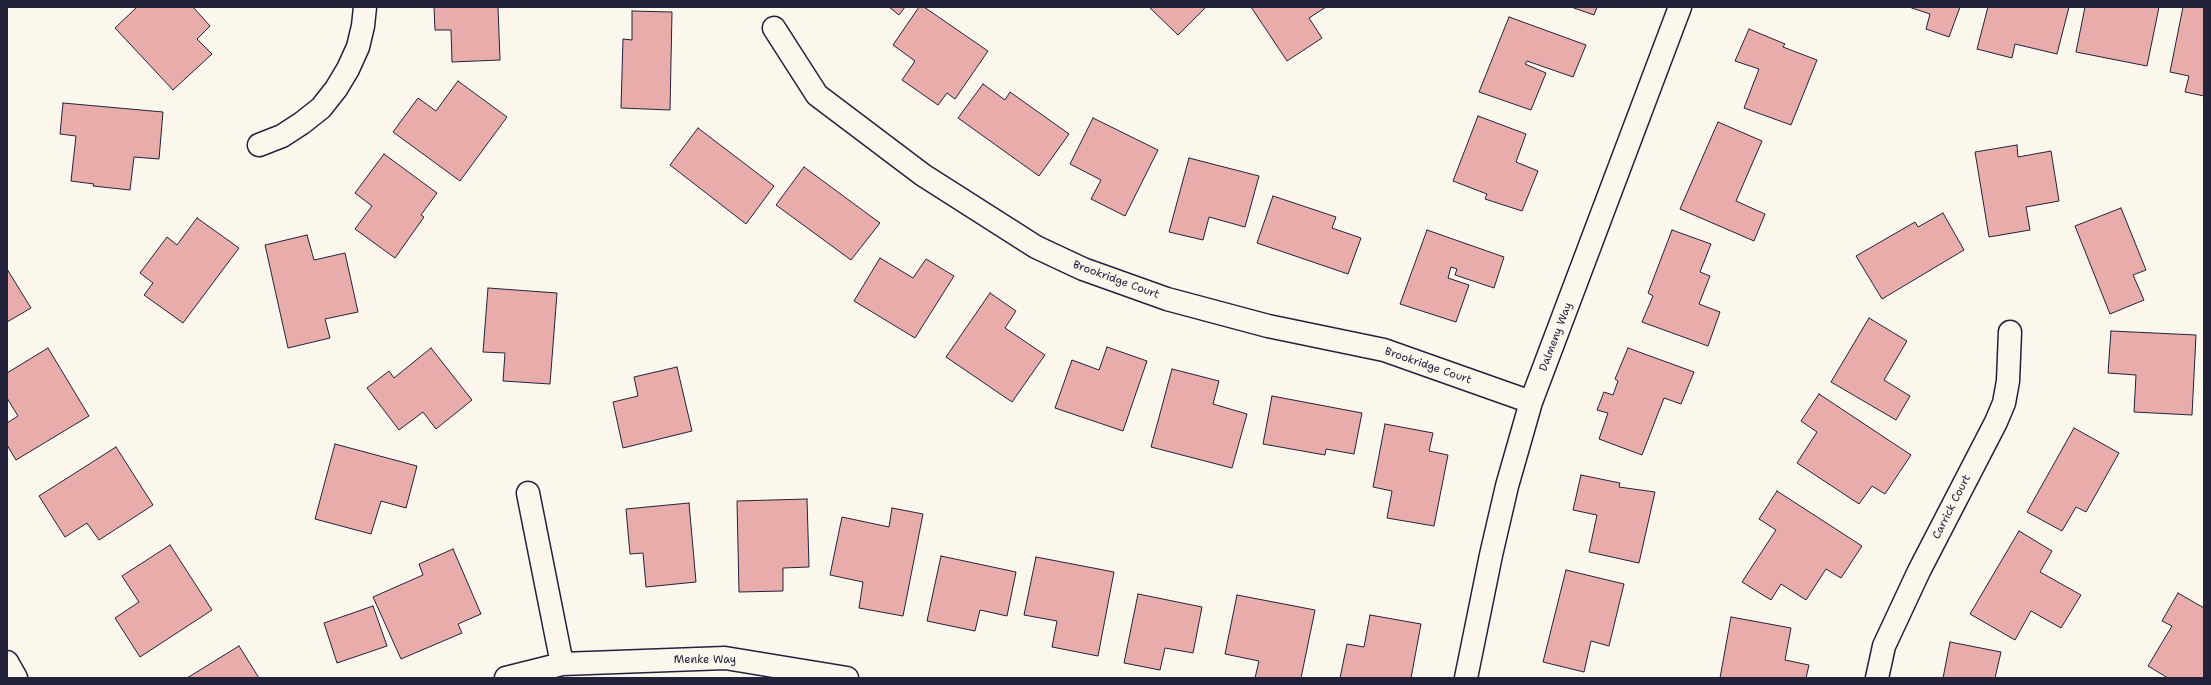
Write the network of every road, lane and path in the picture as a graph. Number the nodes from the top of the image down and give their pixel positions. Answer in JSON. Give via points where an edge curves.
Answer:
{"nodes":[{"id":1,"x":365,"y":7,"type":"edge"},
{"id":2,"x":1680,"y":7,"type":"edge"},
{"id":3,"x":774,"y":28,"type":"dead end"},
{"id":4,"x":259,"y":146,"type":"dead end"},
{"id":5,"x":2010,"y":332,"type":"dead end"},
{"id":6,"x":1531,"y":402,"type":"junction"},
{"id":7,"x":528,"y":493,"type":"dead end"},
{"id":8,"x":7,"y":662,"type":"edge"},
{"id":9,"x":562,"y":664,"type":"junction"},
{"id":10,"x":16,"y":678,"type":"edge"},
{"id":11,"x":506,"y":678,"type":"edge"},
{"id":12,"x":847,"y":678,"type":"edge"},
{"id":13,"x":1466,"y":678,"type":"edge"},
{"id":14,"x":1877,"y":678,"type":"edge"}],
"edges":[{"from":1,"to":4,"type":"street","via":[[358,47],[336,89],[321,108],[302,123],[282,136]]},
{"from":2,"to":6,"type":"street","name":"Dalmeny Way"},
{"from":3,"to":6,"type":"street","name":"Brookridge Court","via":[[817,95],[923,175],[1036,247],[1083,269],[1167,299],[1268,326],[1384,350]]},
{"from":5,"to":14,"type":"street","name":"Carrick Court","via":[[2008,381],[2004,403],[1884,646]]},
{"from":6,"to":13,"type":"street","name":"Dalmeny Way","via":[[1493,547]]},
{"from":7,"to":9,"type":"street"},
{"from":8,"to":10,"type":"street"},
{"from":9,"to":11,"type":"street","name":"Menke Way"},
{"from":9,"to":12,"type":"street","name":"Menke Way","via":[[725,658]]}]}
